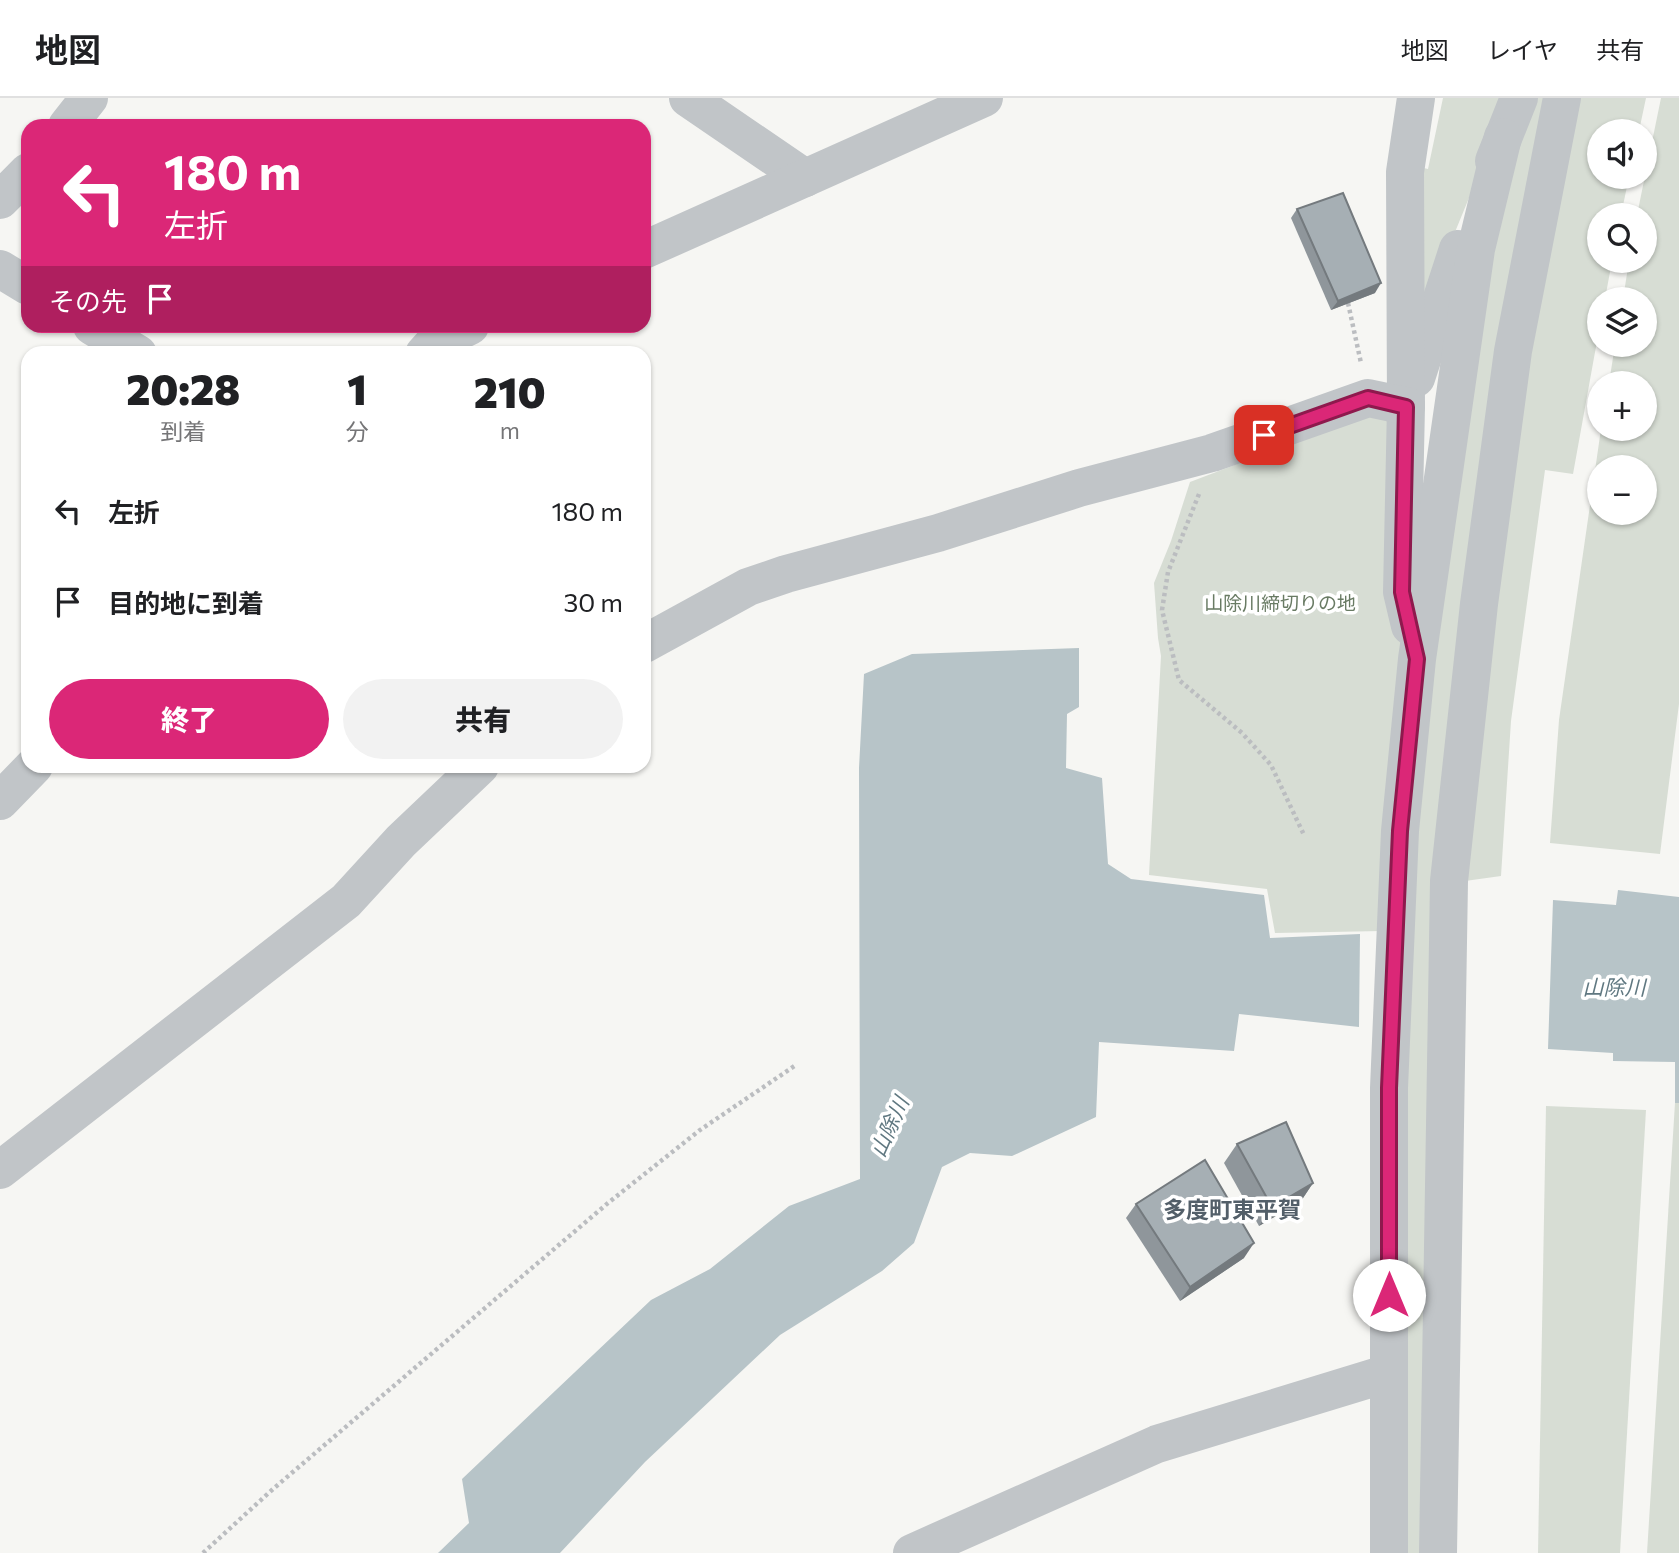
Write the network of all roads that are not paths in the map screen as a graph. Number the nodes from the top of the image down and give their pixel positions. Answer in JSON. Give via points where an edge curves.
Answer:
{"nodes":[{"id":1,"x":89,"y":98,"type":"edge"},
{"id":2,"x":688,"y":98,"type":"edge"},
{"id":3,"x":984,"y":98,"type":"edge"},
{"id":4,"x":1416,"y":98,"type":"edge"},
{"id":5,"x":1519,"y":98,"type":"edge"},
{"id":6,"x":1562,"y":98,"type":"edge"},
{"id":7,"x":72,"y":119,"type":"edge"},
{"id":8,"x":1503,"y":137,"type":"junction"},
{"id":9,"x":806,"y":178,"type":"junction"},
{"id":10,"x":21,"y":179,"type":"edge"},
{"id":11,"x":0,"y":200,"type":"edge"},
{"id":12,"x":651,"y":247,"type":"edge"},
{"id":13,"x":0,"y":269,"type":"edge"},
{"id":14,"x":21,"y":282,"type":"edge"},
{"id":15,"x":104,"y":333,"type":"edge"},
{"id":16,"x":455,"y":333,"type":"edge"},
{"id":17,"x":125,"y":346,"type":"edge"},
{"id":18,"x":430,"y":346,"type":"edge"},
{"id":19,"x":1406,"y":407,"type":"junction"},
{"id":20,"x":651,"y":640,"type":"edge"},
{"id":21,"x":1417,"y":659,"type":"junction"},
{"id":22,"x":473,"y":773,"type":"edge"},
{"id":23,"x":0,"y":1170,"type":"edge"},
{"id":24,"x":1389,"y":1373,"type":"junction"},
{"id":25,"x":912,"y":1553,"type":"edge"},
{"id":26,"x":1389,"y":1553,"type":"edge"},
{"id":27,"x":1438,"y":1553,"type":"edge"}],
"edges":[{"from":1,"to":7,"type":"street"},
{"from":2,"to":9,"type":"street"},
{"from":3,"to":9,"type":"street"},
{"from":4,"to":19,"type":"street","via":[[1405,172]]},
{"from":5,"to":8,"type":"street"},
{"from":6,"to":27,"type":"street","via":[[1513,351],[1449,881]]},
{"from":8,"to":19,"type":"street","via":[[1462,238]]},
{"from":8,"to":21,"type":"street","via":[[1476,249]]},
{"from":9,"to":12,"type":"street"},
{"from":10,"to":11,"type":"street"},
{"from":13,"to":14,"type":"street"},
{"from":15,"to":17,"type":"street"},
{"from":16,"to":18,"type":"street"},
{"from":19,"to":20,"type":"street","via":[[1368,398],[1212,453],[786,574],[748,587]]},
{"from":19,"to":21,"type":"street","via":[[1402,592]]},
{"from":21,"to":24,"type":"street","via":[[1400,831],[1390,1075]]},
{"from":22,"to":23,"type":"street","via":[[346,901]]},
{"from":24,"to":25,"type":"street","via":[[1157,1444]]},
{"from":24,"to":26,"type":"street"}]}
